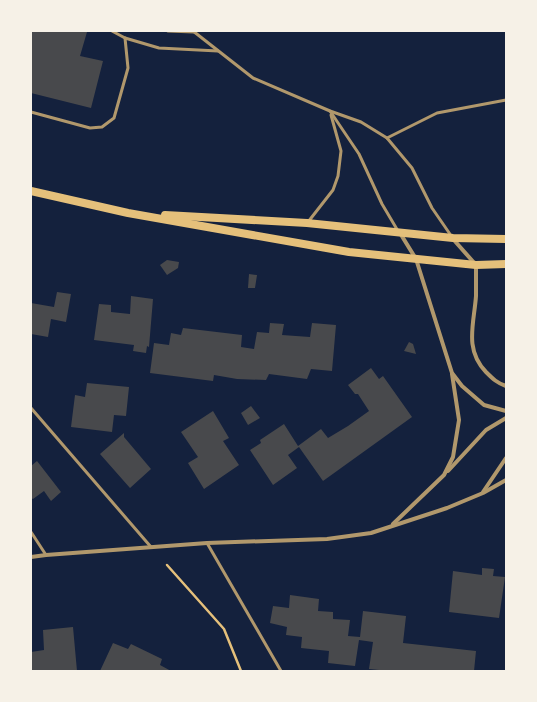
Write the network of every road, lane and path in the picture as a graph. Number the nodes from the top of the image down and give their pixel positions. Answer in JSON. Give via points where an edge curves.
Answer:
{"nodes":[{"id":1,"x":112,"y":31,"type":"edge"},
{"id":2,"x":168,"y":31,"type":"edge"},
{"id":3,"x":194,"y":32,"type":"edge"},
{"id":4,"x":125,"y":38,"type":"junction"},
{"id":5,"x":218,"y":51,"type":"junction"},
{"id":6,"x":506,"y":100,"type":"edge"},
{"id":7,"x":330,"y":111,"type":"junction"},
{"id":8,"x":31,"y":112,"type":"edge"},
{"id":9,"x":387,"y":138,"type":"junction"},
{"id":10,"x":31,"y":190,"type":"edge"},
{"id":11,"x":128,"y":213,"type":"junction"},
{"id":12,"x":307,"y":223,"type":"junction"},
{"id":13,"x":399,"y":233,"type":"junction"},
{"id":14,"x":453,"y":238,"type":"junction"},
{"id":15,"x":506,"y":239,"type":"edge"},
{"id":16,"x":416,"y":259,"type":"junction"},
{"id":17,"x":506,"y":264,"type":"edge"},
{"id":18,"x":476,"y":265,"type":"junction"},
{"id":19,"x":452,"y":373,"type":"junction"},
{"id":20,"x":506,"y":386,"type":"edge"},
{"id":21,"x":31,"y":408,"type":"edge"},
{"id":22,"x":506,"y":411,"type":"edge"},
{"id":23,"x":506,"y":418,"type":"edge"},
{"id":24,"x":506,"y":458,"type":"edge"},
{"id":25,"x":444,"y":475,"type":"junction"},
{"id":26,"x":506,"y":480,"type":"edge"},
{"id":27,"x":483,"y":492,"type":"junction"},
{"id":28,"x":391,"y":526,"type":"junction"},
{"id":29,"x":31,"y":532,"type":"edge"},
{"id":30,"x":207,"y":543,"type":"junction"},
{"id":31,"x":151,"y":547,"type":"junction"},
{"id":32,"x":46,"y":555,"type":"junction"},
{"id":33,"x":31,"y":557,"type":"edge"},
{"id":34,"x":241,"y":671,"type":"edge"},
{"id":35,"x":281,"y":671,"type":"edge"}],
"edges":[{"from":1,"to":4,"type":"lane"},
{"from":2,"to":3,"type":"lane"},
{"from":3,"to":5,"type":"lane"},
{"from":4,"to":5,"type":"lane","via":[[159,48]]},
{"from":4,"to":8,"type":"lane","via":[[128,68],[114,118],[102,127],[90,128]]},
{"from":5,"to":7,"type":"lane","via":[[253,78]]},
{"from":6,"to":9,"type":"lane","via":[[437,113]]},
{"from":7,"to":9,"type":"lane","via":[[361,122]]},
{"from":7,"to":12,"type":"lane","via":[[341,151],[338,176],[333,190]]},
{"from":7,"to":13,"type":"lane","via":[[359,154],[382,204]]},
{"from":9,"to":14,"type":"lane","via":[[412,168],[432,208]]},
{"from":10,"to":11,"type":"main road"},
{"from":11,"to":12,"type":"main road"},
{"from":11,"to":16,"type":"main road","via":[[349,252]]},
{"from":12,"to":13,"type":"main road"},
{"from":13,"to":14,"type":"main road"},
{"from":13,"to":16,"type":"street"},
{"from":14,"to":15,"type":"main road"},
{"from":14,"to":18,"type":"street"},
{"from":16,"to":18,"type":"main road"},
{"from":16,"to":19,"type":"street"},
{"from":17,"to":18,"type":"main road"},
{"from":18,"to":20,"type":"street","via":[[476,296],[471,341],[479,365],[497,382]]},
{"from":19,"to":22,"type":"street","via":[[462,386],[484,405]]},
{"from":19,"to":25,"type":"street","via":[[459,420],[453,457]]},
{"from":21,"to":31,"type":"lane"},
{"from":23,"to":25,"type":"street","via":[[486,430]]},
{"from":24,"to":27,"type":"street"},
{"from":25,"to":28,"type":"street"},
{"from":26,"to":27,"type":"street"},
{"from":27,"to":28,"type":"street","via":[[446,508]]},
{"from":28,"to":30,"type":"street","via":[[370,533],[327,539]]},
{"from":29,"to":32,"type":"lane"},
{"from":30,"to":31,"type":"street"},
{"from":30,"to":35,"type":"lane"},
{"from":31,"to":32,"type":"street"},
{"from":31,"to":34,"type":"path","via":[[224,629]]},
{"from":32,"to":33,"type":"street"}]}
